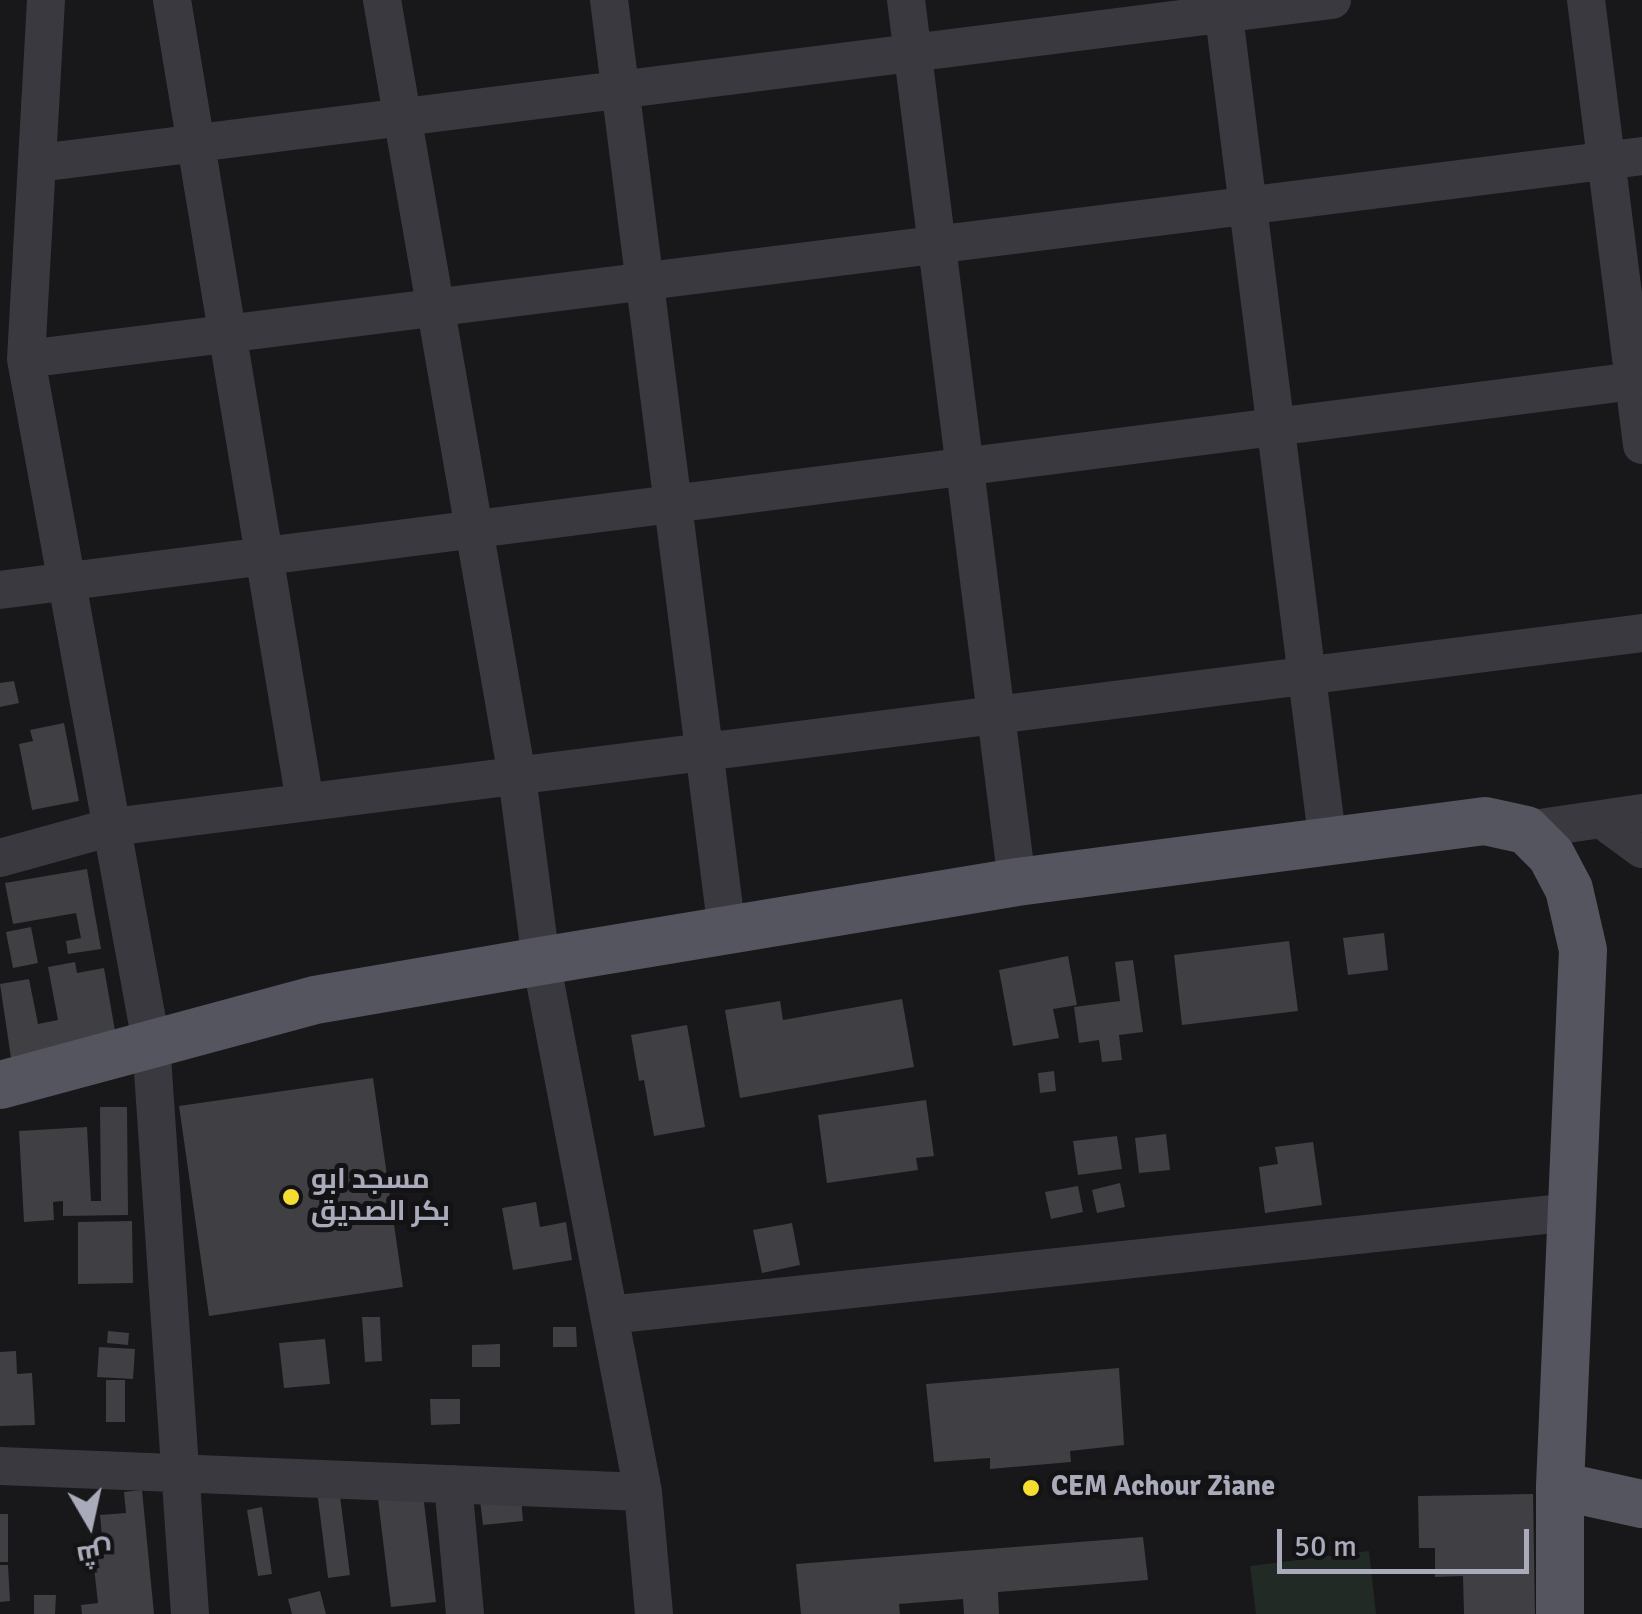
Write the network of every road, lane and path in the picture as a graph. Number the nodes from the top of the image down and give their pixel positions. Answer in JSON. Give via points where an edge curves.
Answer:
{"nodes":[{"id":1,"x":46,"y":0,"type":"edge"},
{"id":2,"x":172,"y":0,"type":"edge"},
{"id":3,"x":382,"y":0,"type":"edge"},
{"id":4,"x":610,"y":0,"type":"edge"},
{"id":5,"x":906,"y":0,"type":"edge"},
{"id":6,"x":1332,"y":0,"type":"edge"},
{"id":7,"x":1586,"y":0,"type":"edge"},
{"id":8,"x":1223,"y":7,"type":"edge"},
{"id":9,"x":913,"y":53,"type":"junction"},
{"id":10,"x":621,"y":90,"type":"junction"},
{"id":11,"x":402,"y":118,"type":"junction"},
{"id":12,"x":196,"y":143,"type":"junction"},
{"id":13,"x":1624,"y":158,"type":"edge"},
{"id":14,"x":38,"y":163,"type":"junction"},
{"id":15,"x":1248,"y":205,"type":"junction"},
{"id":16,"x":937,"y":244,"type":"junction"},
{"id":17,"x":645,"y":281,"type":"junction"},
{"id":18,"x":436,"y":308,"type":"junction"},
{"id":19,"x":227,"y":334,"type":"junction"},
{"id":20,"x":1635,"y":359,"type":"edge"},
{"id":21,"x":26,"y":360,"type":"junction"},
{"id":22,"x":1276,"y":426,"type":"junction"},
{"id":23,"x":1642,"y":445,"type":"edge"},
{"id":24,"x":965,"y":466,"type":"junction"},
{"id":25,"x":673,"y":503,"type":"junction"},
{"id":26,"x":474,"y":528,"type":"junction"},
{"id":27,"x":264,"y":554,"type":"junction"},
{"id":28,"x":67,"y":579,"type":"junction"},
{"id":29,"x":0,"y":590,"type":"edge"},
{"id":30,"x":1642,"y":633,"type":"edge"},
{"id":31,"x":1307,"y":675,"type":"junction"},
{"id":32,"x":996,"y":715,"type":"junction"},
{"id":33,"x":704,"y":752,"type":"junction"},
{"id":34,"x":516,"y":776,"type":"junction"},
{"id":35,"x":305,"y":802,"type":"junction"},
{"id":36,"x":1642,"y":813,"type":"edge"},
{"id":37,"x":1601,"y":819,"type":"junction"},
{"id":38,"x":112,"y":826,"type":"junction"},
{"id":39,"x":1526,"y":830,"type":"junction"},
{"id":40,"x":1328,"y":844,"type":"junction"},
{"id":41,"x":1642,"y":849,"type":"edge"},
{"id":42,"x":0,"y":858,"type":"edge"},
{"id":43,"x":1017,"y":882,"type":"junction"},
{"id":44,"x":727,"y":932,"type":"junction"},
{"id":45,"x":541,"y":961,"type":"junction"},
{"id":46,"x":151,"y":1042,"type":"junction"},
{"id":47,"x":0,"y":1085,"type":"edge"},
{"id":48,"x":1572,"y":1212,"type":"junction"},
{"id":49,"x":609,"y":1315,"type":"junction"},
{"id":50,"x":0,"y":1466,"type":"edge"},
{"id":51,"x":178,"y":1473,"type":"junction"},
{"id":52,"x":453,"y":1484,"type":"junction"},
{"id":53,"x":1560,"y":1486,"type":"junction"},
{"id":54,"x":643,"y":1492,"type":"junction"},
{"id":55,"x":1642,"y":1504,"type":"edge"},
{"id":56,"x":190,"y":1614,"type":"edge"},
{"id":57,"x":465,"y":1614,"type":"edge"},
{"id":58,"x":654,"y":1614,"type":"edge"},
{"id":59,"x":1560,"y":1614,"type":"edge"}],
"edges":[{"from":1,"to":14,"type":"street"},
{"from":2,"to":12,"type":"street"},
{"from":3,"to":11,"type":"street"},
{"from":4,"to":10,"type":"street"},
{"from":5,"to":9,"type":"street"},
{"from":6,"to":8,"type":"street"},
{"from":7,"to":13,"type":"street"},
{"from":8,"to":9,"type":"street"},
{"from":8,"to":15,"type":"street"},
{"from":9,"to":10,"type":"street"},
{"from":9,"to":16,"type":"street"},
{"from":10,"to":11,"type":"street"},
{"from":10,"to":17,"type":"street"},
{"from":11,"to":12,"type":"street"},
{"from":11,"to":18,"type":"street"},
{"from":12,"to":14,"type":"street"},
{"from":12,"to":19,"type":"street"},
{"from":13,"to":15,"type":"street"},
{"from":13,"to":20,"type":"street"},
{"from":14,"to":21,"type":"street"},
{"from":15,"to":16,"type":"street"},
{"from":15,"to":22,"type":"street"},
{"from":16,"to":17,"type":"street"},
{"from":16,"to":24,"type":"street"},
{"from":17,"to":18,"type":"street"},
{"from":17,"to":25,"type":"street"},
{"from":18,"to":19,"type":"street"},
{"from":18,"to":26,"type":"street"},
{"from":19,"to":21,"type":"street"},
{"from":19,"to":27,"type":"street"},
{"from":20,"to":22,"type":"street"},
{"from":20,"to":23,"type":"street"},
{"from":21,"to":28,"type":"street"},
{"from":22,"to":24,"type":"street"},
{"from":22,"to":31,"type":"street"},
{"from":24,"to":25,"type":"street"},
{"from":24,"to":32,"type":"street"},
{"from":25,"to":26,"type":"street"},
{"from":25,"to":33,"type":"street"},
{"from":26,"to":27,"type":"street"},
{"from":26,"to":34,"type":"street"},
{"from":27,"to":28,"type":"street"},
{"from":27,"to":35,"type":"street"},
{"from":28,"to":29,"type":"street"},
{"from":28,"to":38,"type":"street"},
{"from":30,"to":31,"type":"street"},
{"from":31,"to":32,"type":"street"},
{"from":31,"to":40,"type":"street"},
{"from":32,"to":33,"type":"street"},
{"from":32,"to":43,"type":"street"},
{"from":33,"to":34,"type":"street"},
{"from":33,"to":44,"type":"street"},
{"from":34,"to":35,"type":"street"},
{"from":34,"to":45,"type":"street"},
{"from":35,"to":38,"type":"street"},
{"from":36,"to":37,"type":"street"},
{"from":37,"to":39,"type":"street"},
{"from":37,"to":41,"type":"street"},
{"from":38,"to":42,"type":"street"},
{"from":38,"to":46,"type":"street"},
{"from":39,"to":40,"type":"main road","via":[[1484,821]]},
{"from":39,"to":48,"type":"main road","via":[[1552,855],[1570,890],[1583,950]]},
{"from":40,"to":43,"type":"main road"},
{"from":43,"to":44,"type":"main road"},
{"from":44,"to":45,"type":"main road"},
{"from":45,"to":46,"type":"main road","via":[[315,1000]]},
{"from":45,"to":49,"type":"street"},
{"from":46,"to":47,"type":"main road"},
{"from":46,"to":51,"type":"street"},
{"from":48,"to":49,"type":"street"},
{"from":48,"to":53,"type":"main road"},
{"from":49,"to":54,"type":"street"},
{"from":50,"to":51,"type":"street"},
{"from":51,"to":52,"type":"street"},
{"from":51,"to":56,"type":"street"},
{"from":52,"to":54,"type":"street"},
{"from":52,"to":57,"type":"street"},
{"from":53,"to":55,"type":"main road"},
{"from":53,"to":59,"type":"main road"},
{"from":54,"to":58,"type":"street"}]}
